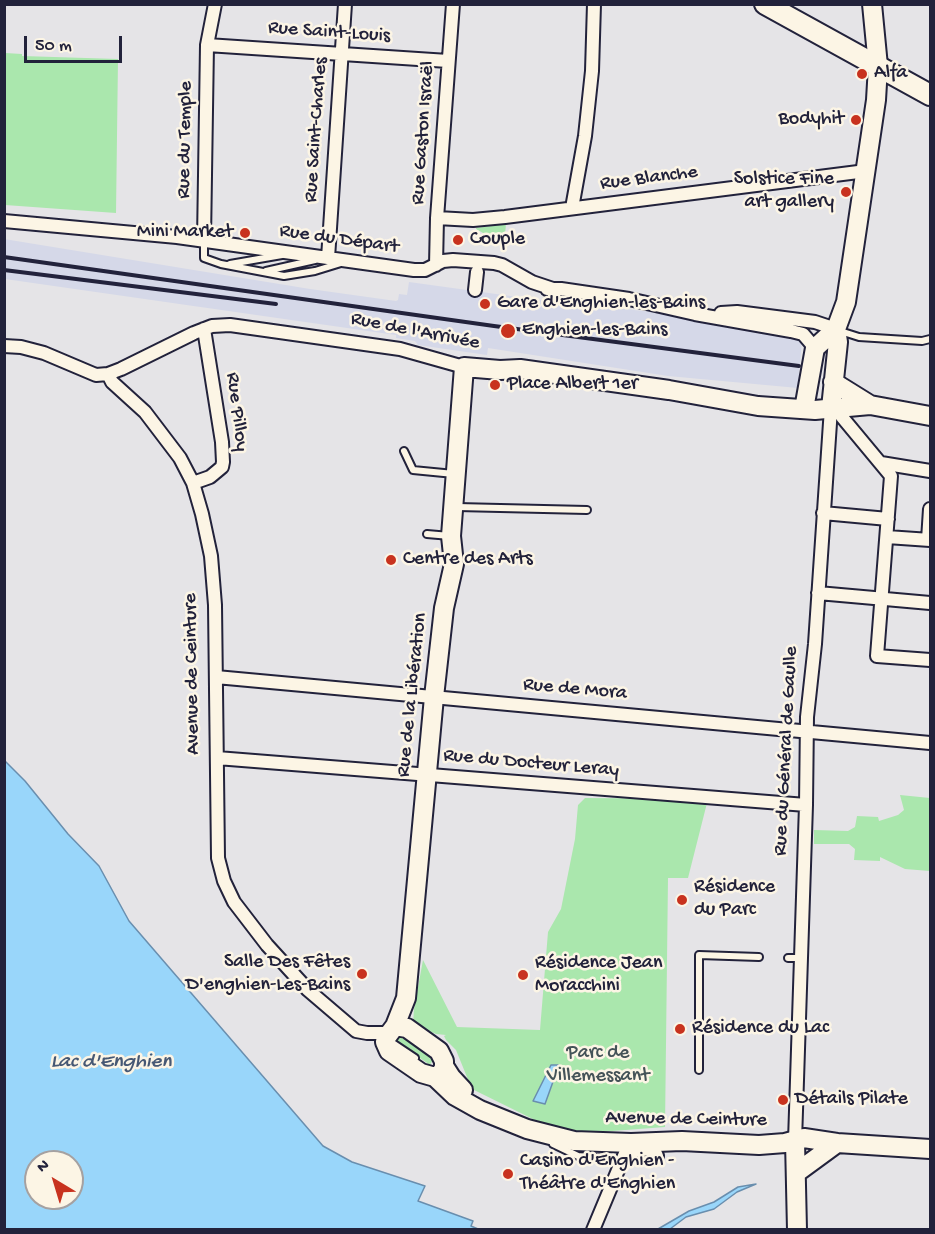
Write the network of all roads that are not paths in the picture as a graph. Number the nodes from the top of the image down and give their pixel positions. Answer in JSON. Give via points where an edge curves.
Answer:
{"nodes":[{"id":1,"x":215,"y":4,"type":"edge"},
{"id":2,"x":345,"y":4,"type":"edge"},
{"id":3,"x":453,"y":4,"type":"edge"},
{"id":4,"x":594,"y":4,"type":"edge"},
{"id":5,"x":765,"y":4,"type":"edge"},
{"id":6,"x":872,"y":4,"type":"edge"},
{"id":7,"x":207,"y":45,"type":"junction"},
{"id":8,"x":342,"y":53,"type":"junction"},
{"id":9,"x":448,"y":61,"type":"junction"},
{"id":10,"x":878,"y":66,"type":"junction"},
{"id":11,"x":930,"y":95,"type":"edge"},
{"id":12,"x":866,"y":171,"type":"junction"},
{"id":13,"x":572,"y":208,"type":"junction"},
{"id":14,"x":437,"y":218,"type":"junction"},
{"id":15,"x":4,"y":221,"type":"edge"},
{"id":16,"x":204,"y":240,"type":"junction"},
{"id":17,"x":292,"y":253,"type":"junction"},
{"id":18,"x":327,"y":258,"type":"junction"},
{"id":19,"x":346,"y":261,"type":"junction"},
{"id":20,"x":226,"y":265,"type":"junction"},
{"id":21,"x":436,"y":265,"type":"junction"},
{"id":22,"x":262,"y":272,"type":"junction"},
{"id":23,"x":477,"y":272,"type":"dead end"},
{"id":24,"x":475,"y":290,"type":"dead end"},
{"id":25,"x":663,"y":307,"type":"junction"},
{"id":26,"x":730,"y":319,"type":"junction"},
{"id":27,"x":830,"y":328,"type":"junction"},
{"id":28,"x":204,"y":329,"type":"junction"},
{"id":29,"x":930,"y":339,"type":"edge"},
{"id":30,"x":4,"y":346,"type":"edge"},
{"id":31,"x":815,"y":348,"type":"junction"},
{"id":32,"x":464,"y":367,"type":"junction"},
{"id":33,"x":108,"y":374,"type":"junction"},
{"id":34,"x":833,"y":382,"type":"junction"},
{"id":35,"x":870,"y":405,"type":"junction"},
{"id":36,"x":804,"y":409,"type":"junction"},
{"id":37,"x":836,"y":413,"type":"junction"},
{"id":38,"x":930,"y":416,"type":"edge"},
{"id":39,"x":404,"y":451,"type":"dead end"},
{"id":40,"x":881,"y":463,"type":"junction"},
{"id":41,"x":930,"y":471,"type":"edge"},
{"id":42,"x":456,"y":475,"type":"junction"},
{"id":43,"x":193,"y":483,"type":"junction"},
{"id":44,"x":453,"y":506,"type":"junction"},
{"id":45,"x":930,"y":509,"type":"edge"},
{"id":46,"x":586,"y":510,"type":"dead end"},
{"id":47,"x":823,"y":513,"type":"junction"},
{"id":48,"x":888,"y":519,"type":"junction"},
{"id":49,"x":427,"y":534,"type":"dead end"},
{"id":50,"x":451,"y":536,"type":"junction"},
{"id":51,"x":887,"y":537,"type":"junction"},
{"id":52,"x":929,"y":540,"type":"edge"},
{"id":53,"x":818,"y":593,"type":"junction"},
{"id":54,"x":881,"y":599,"type":"junction"},
{"id":55,"x":930,"y":603,"type":"edge"},
{"id":56,"x":930,"y":660,"type":"edge"},
{"id":57,"x":216,"y":677,"type":"junction"},
{"id":58,"x":434,"y":697,"type":"junction"},
{"id":59,"x":806,"y":730,"type":"junction"},
{"id":60,"x":930,"y":743,"type":"edge"},
{"id":61,"x":218,"y":758,"type":"junction"},
{"id":62,"x":428,"y":775,"type":"junction"},
{"id":63,"x":807,"y":805,"type":"junction"},
{"id":64,"x":759,"y":957,"type":"dead end"},
{"id":65,"x":390,"y":1032,"type":"junction"},
{"id":66,"x":419,"y":1061,"type":"dead end"},
{"id":67,"x":436,"y":1070,"type":"junction"},
{"id":68,"x":699,"y":1070,"type":"dead end"},
{"id":69,"x":527,"y":1129,"type":"junction"},
{"id":70,"x":795,"y":1141,"type":"junction"},
{"id":71,"x":837,"y":1143,"type":"junction"},
{"id":72,"x":759,"y":1145,"type":"junction"},
{"id":73,"x":930,"y":1149,"type":"edge"},
{"id":74,"x":657,"y":1156,"type":"dead end"},
{"id":75,"x":619,"y":1166,"type":"junction"},
{"id":76,"x":796,"y":1176,"type":"junction"},
{"id":77,"x":593,"y":1230,"type":"edge"},
{"id":78,"x":797,"y":1230,"type":"edge"}],
"edges":[{"from":1,"to":7,"type":"street","name":"Rue du Temple"},
{"from":2,"to":8,"type":"street","name":"Rue Saint-Charles"},
{"from":3,"to":9,"type":"street","name":"Rue Gaston Israël"},
{"from":4,"to":13,"type":"street","via":[[587,125]]},
{"from":5,"to":10,"type":"main road"},
{"from":6,"to":10,"type":"main road","name":"Rue du Général de Gaulle"},
{"from":7,"to":8,"type":"street","name":"Rue Saint-Louis"},
{"from":7,"to":16,"type":"street","name":"Rue du Temple"},
{"from":8,"to":9,"type":"street","name":"Rue Saint-Louis"},
{"from":8,"to":18,"type":"street","name":"Rue Saint-Charles"},
{"from":9,"to":14,"type":"street","name":"Rue Gaston Israël"},
{"from":10,"to":11,"type":"main road"},
{"from":10,"to":12,"type":"main road","name":"Rue du Général de Gaulle"},
{"from":12,"to":13,"type":"street","name":"Rue Blanche"},
{"from":12,"to":27,"type":"main road","name":"Rue du Général de Gaulle","via":[[846,302]]},
{"from":13,"to":14,"type":"street","name":"Rue Blanche","via":[[473,220]]},
{"from":14,"to":21,"type":"street","name":"Rue Gaston Israël"},
{"from":15,"to":16,"type":"street","name":"Rue du Départ"},
{"from":16,"to":17,"type":"street","name":"Rue du Départ"},
{"from":16,"to":20,"type":"lane","via":[[204,258]]},
{"from":17,"to":18,"type":"street","name":"Rue du Départ"},
{"from":17,"to":20,"type":"lane"},
{"from":18,"to":19,"type":"street","name":"Rue du Départ"},
{"from":18,"to":22,"type":"lane"},
{"from":19,"to":21,"type":"street","name":"Rue du Départ","via":[[414,270]]},
{"from":19,"to":22,"type":"lane","via":[[315,272],[286,276]]},
{"from":20,"to":22,"type":"lane"},
{"from":21,"to":25,"type":"street","name":"Rue du Départ","via":[[453,260],[494,263],[553,288]]},
{"from":23,"to":24,"type":"street"},
{"from":25,"to":26,"type":"street"},
{"from":25,"to":27,"type":"street","via":[[737,312],[815,322]]},
{"from":26,"to":27,"type":"street"},
{"from":26,"to":31,"type":"street","via":[[803,334]]},
{"from":27,"to":29,"type":"lane","via":[[859,337]]},
{"from":27,"to":31,"type":"main road","name":"Rue du Général de Gaulle"},
{"from":27,"to":34,"type":"main road","name":"Rue du Général de Gaulle","via":[[838,342]]},
{"from":28,"to":32,"type":"street","name":"Rue de l'Arrivée","via":[[240,325],[400,349]]},
{"from":28,"to":33,"type":"street","name":"Rue de l'Arrivée"},
{"from":28,"to":43,"type":"street","name":"Rue Pilloy","via":[[223,454],[222,467]]},
{"from":30,"to":33,"type":"street","via":[[44,353],[96,375]]},
{"from":31,"to":36,"type":"main road"},
{"from":32,"to":36,"type":"main road","name":"Rue de l'Arrivée","via":[[520,369],[758,406]]},
{"from":32,"to":42,"type":"main road","name":"Rue de la Libération"},
{"from":33,"to":43,"type":"street","name":"Avenue de Ceinture","via":[[145,412],[180,458]]},
{"from":34,"to":35,"type":"main road"},
{"from":34,"to":37,"type":"main road","name":"Rue du Général de Gaulle"},
{"from":35,"to":37,"type":"main road","name":"Rue de l'Arrivée"},
{"from":35,"to":38,"type":"main road"},
{"from":36,"to":37,"type":"main road","name":"Rue de l'Arrivée"},
{"from":37,"to":40,"type":"street"},
{"from":37,"to":47,"type":"street","name":"Rue du Général de Gaulle"},
{"from":39,"to":42,"type":"lane","via":[[413,470]]},
{"from":40,"to":41,"type":"street"},
{"from":40,"to":48,"type":"street","via":[[891,476]]},
{"from":42,"to":44,"type":"main road","name":"Rue de la Libération"},
{"from":43,"to":57,"type":"street","name":"Avenue de Ceinture","via":[[211,556]]},
{"from":44,"to":46,"type":"lane"},
{"from":44,"to":50,"type":"main road","name":"Rue de la Libération"},
{"from":45,"to":52,"type":"street"},
{"from":47,"to":48,"type":"street"},
{"from":47,"to":53,"type":"street","name":"Rue du Général de Gaulle"},
{"from":48,"to":51,"type":"street"},
{"from":49,"to":50,"type":"lane"},
{"from":50,"to":58,"type":"main road","name":"Rue de la Libération","via":[[454,564],[444,608]]},
{"from":51,"to":52,"type":"street"},
{"from":51,"to":54,"type":"street"},
{"from":53,"to":54,"type":"street"},
{"from":53,"to":59,"type":"street","name":"Rue du Général de Gaulle"},
{"from":54,"to":55,"type":"street"},
{"from":54,"to":56,"type":"street","via":[[877,656]]},
{"from":57,"to":58,"type":"street","name":"Rue de Mora"},
{"from":57,"to":61,"type":"street","name":"Avenue de Ceinture"},
{"from":58,"to":59,"type":"street","name":"Rue de Mora"},
{"from":58,"to":62,"type":"main road","name":"Rue de la Libération"},
{"from":59,"to":60,"type":"street","name":"Rue de Mora"},
{"from":59,"to":63,"type":"street","name":"Rue du Général de Gaulle"},
{"from":61,"to":62,"type":"street","name":"Rue du Docteur Leray"},
{"from":61,"to":65,"type":"street","name":"Avenue de Ceinture","via":[[218,858],[234,902],[267,945],[316,997],[356,1031]]},
{"from":62,"to":63,"type":"street","name":"Rue du Docteur Leray"},
{"from":62,"to":65,"type":"main road","name":"Rue de la Libération","via":[[406,998]]},
{"from":63,"to":70,"type":"street","name":"Rue du Général de Gaulle","via":[[794,958]]},
{"from":64,"to":68,"type":"lane","via":[[699,955]]},
{"from":65,"to":66,"type":"lane"},
{"from":65,"to":67,"type":"main road","name":"Avenue de Ceinture","via":[[385,1042],[389,1051],[421,1073]]},
{"from":65,"to":67,"type":"main road","name":"Avenue de Ceinture","via":[[407,1028],[439,1051],[442,1056]]},
{"from":67,"to":69,"type":"main road","name":"Avenue de Ceinture","via":[[467,1104]]},
{"from":67,"to":70,"type":"main road","name":"Avenue de Ceinture","via":[[481,1102],[547,1126],[586,1133],[778,1133]]},
{"from":69,"to":72,"type":"main road","name":"Avenue de Ceinture","via":[[574,1141]]},
{"from":69,"to":75,"type":"lane","via":[[537,1138],[578,1156],[606,1159]]},
{"from":70,"to":71,"type":"main road","via":[[804,1146]]},
{"from":70,"to":72,"type":"main road","name":"Avenue de Ceinture"},
{"from":70,"to":76,"type":"main road"},
{"from":71,"to":73,"type":"main road"},
{"from":71,"to":76,"type":"main road"},
{"from":72,"to":76,"type":"main road","via":[[781,1158]]},
{"from":74,"to":75,"type":"street","via":[[654,1149],[626,1150]]},
{"from":75,"to":77,"type":"street"},
{"from":76,"to":78,"type":"main road"}]}
